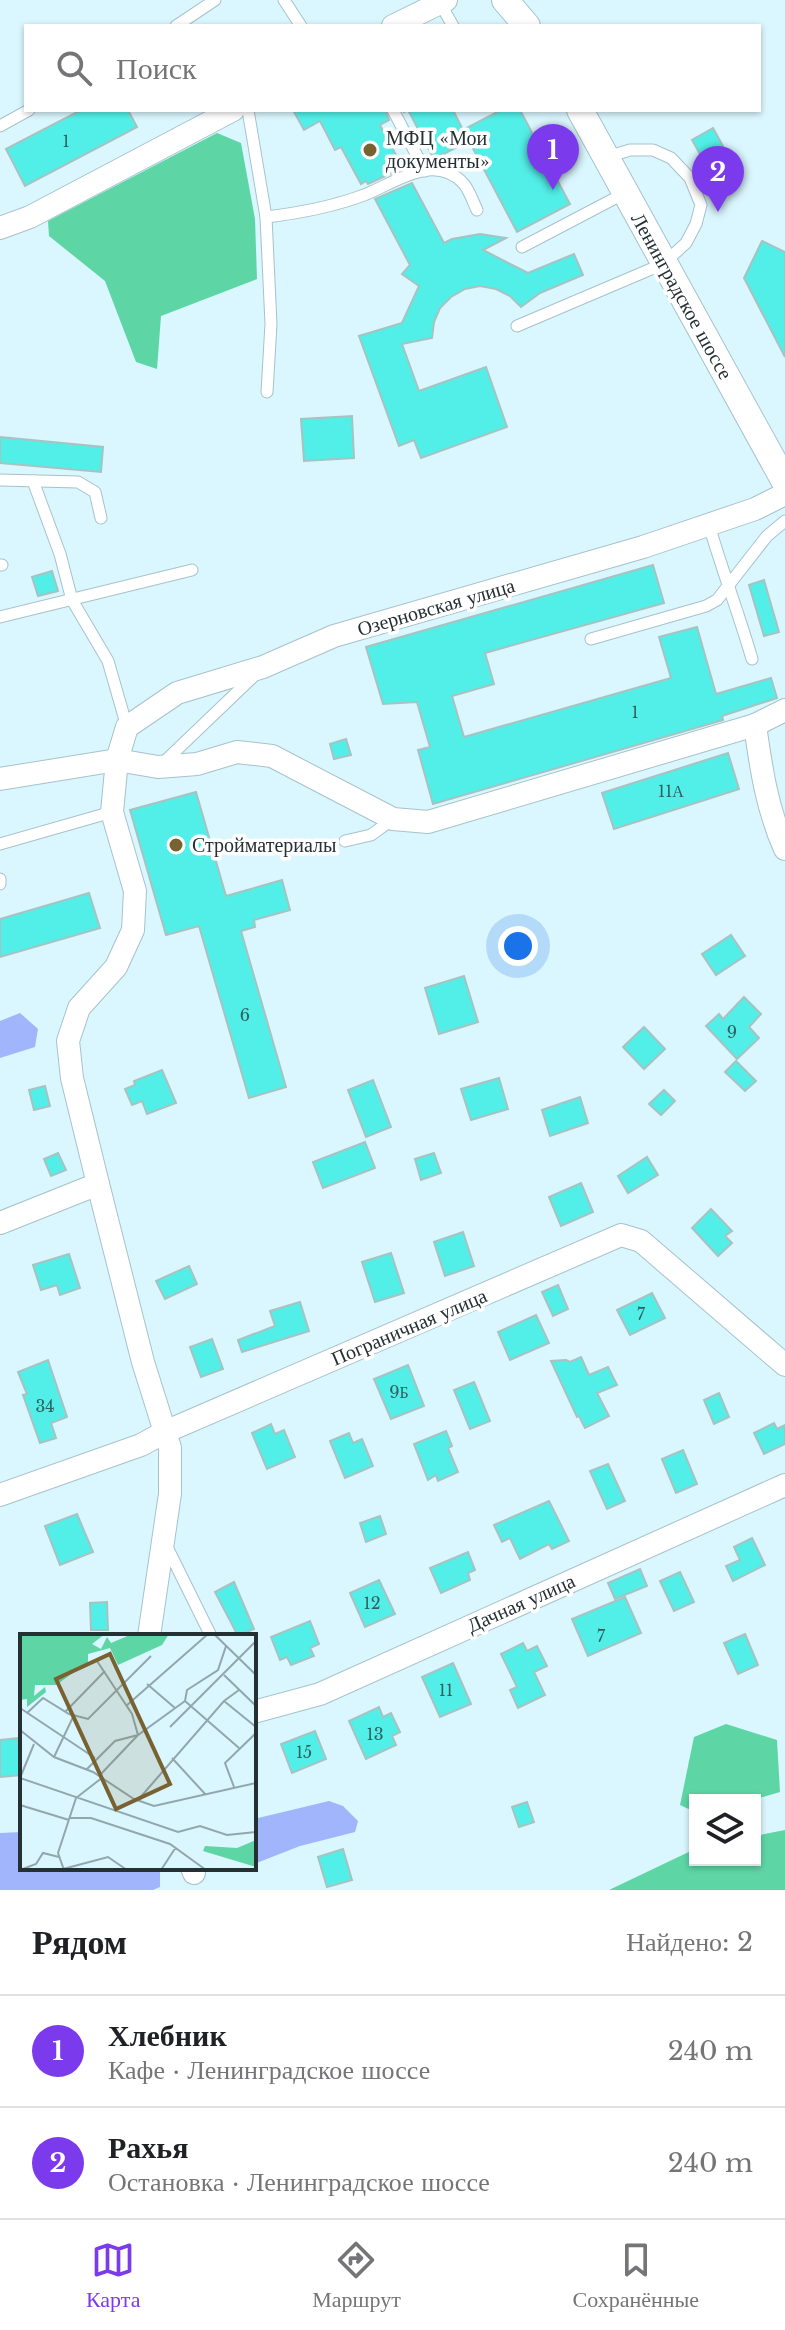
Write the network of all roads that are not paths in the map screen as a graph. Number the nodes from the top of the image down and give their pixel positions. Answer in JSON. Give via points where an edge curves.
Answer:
{"nodes":[{"id":1,"x":215,"y":0,"type":"edge"},
{"id":2,"x":284,"y":0,"type":"edge"},
{"id":3,"x":505,"y":0,"type":"edge"},
{"id":4,"x":443,"y":1,"type":"edge"},
{"id":5,"x":179,"y":24,"type":"edge"},
{"id":6,"x":300,"y":24,"type":"edge"},
{"id":7,"x":397,"y":24,"type":"edge"},
{"id":8,"x":452,"y":24,"type":"edge"},
{"id":9,"x":525,"y":24,"type":"edge"},
{"id":10,"x":25,"y":112,"type":"edge"},
{"id":11,"x":229,"y":112,"type":"edge"},
{"id":12,"x":248,"y":112,"type":"edge"},
{"id":13,"x":394,"y":112,"type":"edge"},
{"id":14,"x":581,"y":112,"type":"edge"},
{"id":15,"x":0,"y":126,"type":"edge"},
{"id":16,"x":606,"y":157,"type":"junction"},
{"id":17,"x":425,"y":171,"type":"junction"},
{"id":18,"x":625,"y":193,"type":"junction"},
{"id":19,"x":477,"y":210,"type":"dead end"},
{"id":20,"x":266,"y":217,"type":"junction"},
{"id":21,"x":0,"y":228,"type":"edge"},
{"id":22,"x":522,"y":247,"type":"dead end"},
{"id":23,"x":663,"y":264,"type":"junction"},
{"id":24,"x":517,"y":326,"type":"dead end"},
{"id":25,"x":267,"y":392,"type":"dead end"},
{"id":26,"x":778,"y":454,"type":"edge"},
{"id":27,"x":0,"y":480,"type":"edge"},
{"id":28,"x":33,"y":481,"type":"junction"},
{"id":29,"x":785,"y":482,"type":"edge"},
{"id":30,"x":785,"y":494,"type":"edge"},
{"id":31,"x":101,"y":518,"type":"dead end"},
{"id":32,"x":785,"y":521,"type":"edge"},
{"id":33,"x":709,"y":525,"type":"junction"},
{"id":34,"x":192,"y":570,"type":"dead end"},
{"id":35,"x":727,"y":589,"type":"junction"},
{"id":36,"x":72,"y":600,"type":"junction"},
{"id":37,"x":0,"y":617,"type":"edge"},
{"id":38,"x":591,"y":639,"type":"dead end"},
{"id":39,"x":752,"y":659,"type":"dead end"},
{"id":40,"x":263,"y":667,"type":"junction"},
{"id":41,"x":785,"y":710,"type":"edge"},
{"id":42,"x":755,"y":725,"type":"junction"},
{"id":43,"x":127,"y":727,"type":"junction"},
{"id":44,"x":117,"y":760,"type":"junction"},
{"id":45,"x":158,"y":767,"type":"junction"},
{"id":46,"x":0,"y":779,"type":"edge"},
{"id":47,"x":112,"y":812,"type":"junction"},
{"id":48,"x":393,"y":819,"type":"junction"},
{"id":49,"x":345,"y":841,"type":"dead end"},
{"id":50,"x":0,"y":844,"type":"edge"},
{"id":51,"x":785,"y":849,"type":"edge"},
{"id":52,"x":98,"y":1184,"type":"junction"},
{"id":53,"x":0,"y":1223,"type":"edge"},
{"id":54,"x":780,"y":1353,"type":"edge"},
{"id":55,"x":165,"y":1432,"type":"junction"},
{"id":56,"x":785,"y":1485,"type":"edge"},
{"id":57,"x":0,"y":1495,"type":"edge"},
{"id":58,"x":163,"y":1540,"type":"junction"},
{"id":59,"x":149,"y":1634,"type":"edge"},
{"id":60,"x":210,"y":1634,"type":"edge"},
{"id":61,"x":256,"y":1711,"type":"edge"}],
"edges":[{"from":1,"to":5,"type":"lane"},
{"from":2,"to":6,"type":"lane"},
{"from":3,"to":9,"type":"street"},
{"from":4,"to":7,"type":"street"},
{"from":4,"to":8,"type":"lane"},
{"from":10,"to":15,"type":"lane"},
{"from":11,"to":21,"type":"street"},
{"from":12,"to":20,"type":"lane"},
{"from":13,"to":17,"type":"lane"},
{"from":14,"to":16,"type":"street","name":"Ленинградское шоссе"},
{"from":16,"to":18,"type":"street","name":"Ленинградское шоссе"},
{"from":16,"to":23,"type":"lane","via":[[653,150],[671,158],[690,178],[701,205],[696,224],[686,243]]},
{"from":17,"to":19,"type":"lane","via":[[445,172],[463,183]]},
{"from":17,"to":20,"type":"lane","via":[[305,213]]},
{"from":18,"to":22,"type":"lane"},
{"from":18,"to":23,"type":"street","name":"Ленинградское шоссе"},
{"from":20,"to":25,"type":"lane","via":[[271,324]]},
{"from":23,"to":24,"type":"lane"},
{"from":23,"to":26,"type":"street","name":"Ленинградское шоссе"},
{"from":26,"to":29,"type":"street","name":"Ленинградское шоссе"},
{"from":27,"to":28,"type":"lane"},
{"from":28,"to":31,"type":"lane","via":[[78,482],[95,492]]},
{"from":28,"to":36,"type":"lane"},
{"from":30,"to":33,"type":"street","name":"Озерновская улица"},
{"from":32,"to":35,"type":"lane","via":[[741,565]]},
{"from":33,"to":35,"type":"lane"},
{"from":33,"to":40,"type":"street","name":"Озерновская улица","via":[[334,636]]},
{"from":34,"to":36,"type":"lane"},
{"from":35,"to":38,"type":"lane","via":[[706,606]]},
{"from":35,"to":39,"type":"lane"},
{"from":36,"to":37,"type":"lane"},
{"from":36,"to":43,"type":"lane","via":[[108,661]]},
{"from":40,"to":43,"type":"street","name":"Озерновская улица","via":[[177,693]]},
{"from":40,"to":45,"type":"lane"},
{"from":41,"to":42,"type":"street"},
{"from":42,"to":48,"type":"street","via":[[428,822]]},
{"from":42,"to":51,"type":"street","via":[[763,782]]},
{"from":43,"to":44,"type":"street"},
{"from":44,"to":45,"type":"street"},
{"from":44,"to":46,"type":"street"},
{"from":44,"to":47,"type":"street"},
{"from":45,"to":48,"type":"street","via":[[197,764],[237,752],[272,756]]},
{"from":47,"to":50,"type":"lane"},
{"from":47,"to":52,"type":"street","via":[[135,891],[133,930],[116,967],[79,1008],[68,1041]]},
{"from":48,"to":49,"type":"lane","via":[[371,835]]},
{"from":52,"to":53,"type":"street"},
{"from":52,"to":55,"type":"street"},
{"from":54,"to":55,"type":"street","name":"Пограничная улица","via":[[641,1241],[621,1235]]},
{"from":55,"to":57,"type":"street","name":"Пограничная улица"},
{"from":55,"to":58,"type":"street","via":[[170,1494]]},
{"from":56,"to":61,"type":"street","name":"Дачная улица","via":[[320,1694]]},
{"from":58,"to":59,"type":"street"},
{"from":58,"to":60,"type":"lane"}]}
